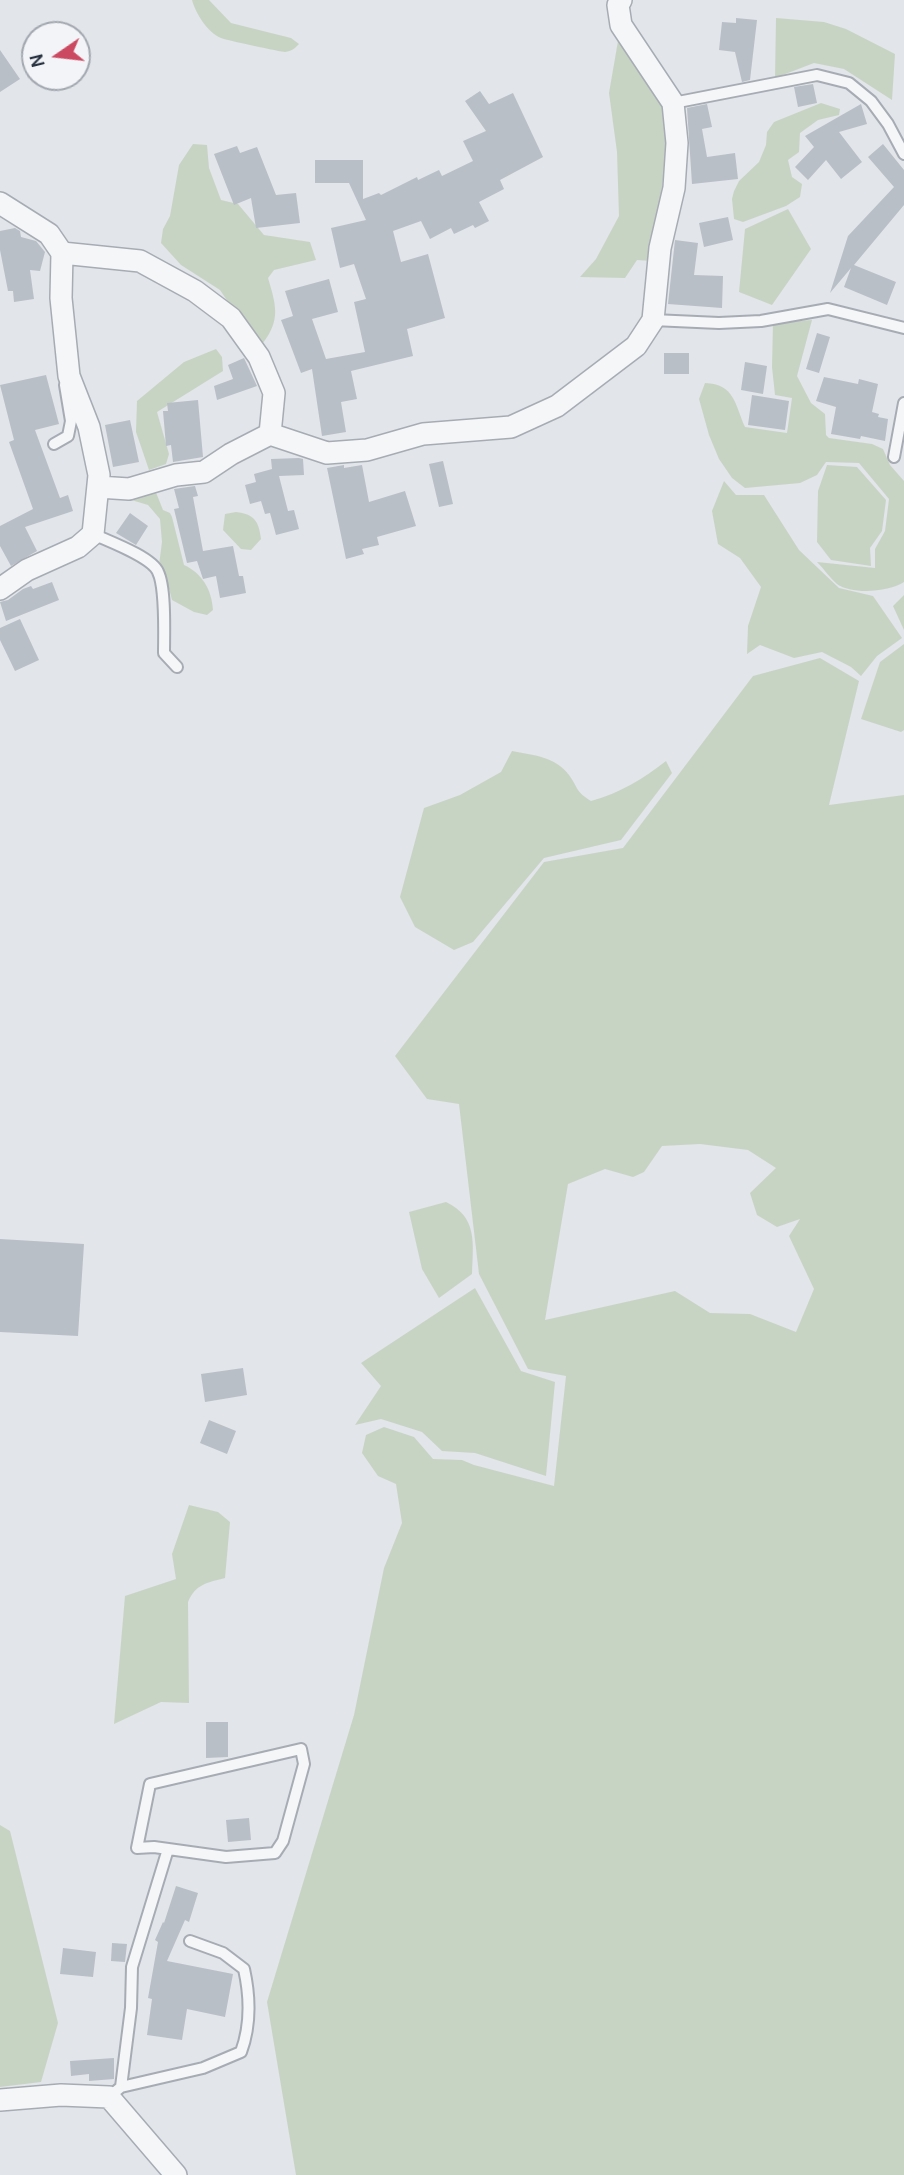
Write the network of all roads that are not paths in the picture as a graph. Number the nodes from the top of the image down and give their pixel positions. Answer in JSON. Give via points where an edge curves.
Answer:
{"nodes":[{"id":1,"x":621,"y":0,"type":"edge"},
{"id":2,"x":673,"y":103,"type":"junction"},
{"id":3,"x":904,"y":154,"type":"edge"},
{"id":4,"x":0,"y":203,"type":"edge"},
{"id":5,"x":62,"y":253,"type":"junction"},
{"id":6,"x":653,"y":320,"type":"junction"},
{"id":7,"x":904,"y":328,"type":"edge"},
{"id":8,"x":69,"y":376,"type":"junction"},
{"id":9,"x":904,"y":403,"type":"edge"},
{"id":10,"x":270,"y":434,"type":"junction"},
{"id":11,"x":54,"y":444,"type":"dead end"},
{"id":12,"x":894,"y":457,"type":"dead end"},
{"id":13,"x":98,"y":487,"type":"junction"},
{"id":14,"x":93,"y":534,"type":"junction"},
{"id":15,"x":0,"y":589,"type":"edge"},
{"id":16,"x":177,"y":667,"type":"dead end"},
{"id":17,"x":168,"y":1849,"type":"junction"},
{"id":18,"x":190,"y":1941,"type":"dead end"},
{"id":19,"x":115,"y":2092,"type":"junction"},
{"id":20,"x":0,"y":2100,"type":"edge"},
{"id":21,"x":176,"y":2175,"type":"edge"}],
"edges":[{"from":1,"to":2,"type":"street","via":[[621,25]]},
{"from":2,"to":3,"type":"lane","via":[[817,75],[849,83],[871,101]]},
{"from":2,"to":6,"type":"street","via":[[677,143],[674,188],[660,247]]},
{"from":4,"to":5,"type":"street","via":[[49,234]]},
{"from":5,"to":8,"type":"street","via":[[61,298]]},
{"from":5,"to":10,"type":"street","via":[[140,261],[195,291],[231,318],[259,357],[274,393]]},
{"from":6,"to":7,"type":"lane","via":[[761,321],[828,309]]},
{"from":6,"to":10,"type":"street","via":[[636,346],[557,406],[512,426],[422,434],[367,450],[327,453]]},
{"from":8,"to":11,"type":"lane","via":[[64,387],[71,421],[68,436]]},
{"from":8,"to":13,"type":"street","via":[[89,427]]},
{"from":9,"to":12,"type":"lane"},
{"from":10,"to":13,"type":"street","via":[[204,472],[129,489]]},
{"from":13,"to":14,"type":"street"},
{"from":14,"to":15,"type":"street","via":[[78,547],[27,570]]},
{"from":14,"to":16,"type":"lane","via":[[146,560],[158,571],[164,653]]},
{"from":17,"to":17,"type":"lane","via":[[226,1857],[275,1853],[283,1841],[304,1764],[301,1749],[150,1784],[137,1848]]},
{"from":17,"to":19,"type":"lane","via":[[132,1967],[131,2008]]},
{"from":18,"to":19,"type":"lane","via":[[223,1953],[244,1969],[247,2036],[241,2052],[203,2068]]},
{"from":19,"to":20,"type":"street"},
{"from":19,"to":21,"type":"street"}]}
